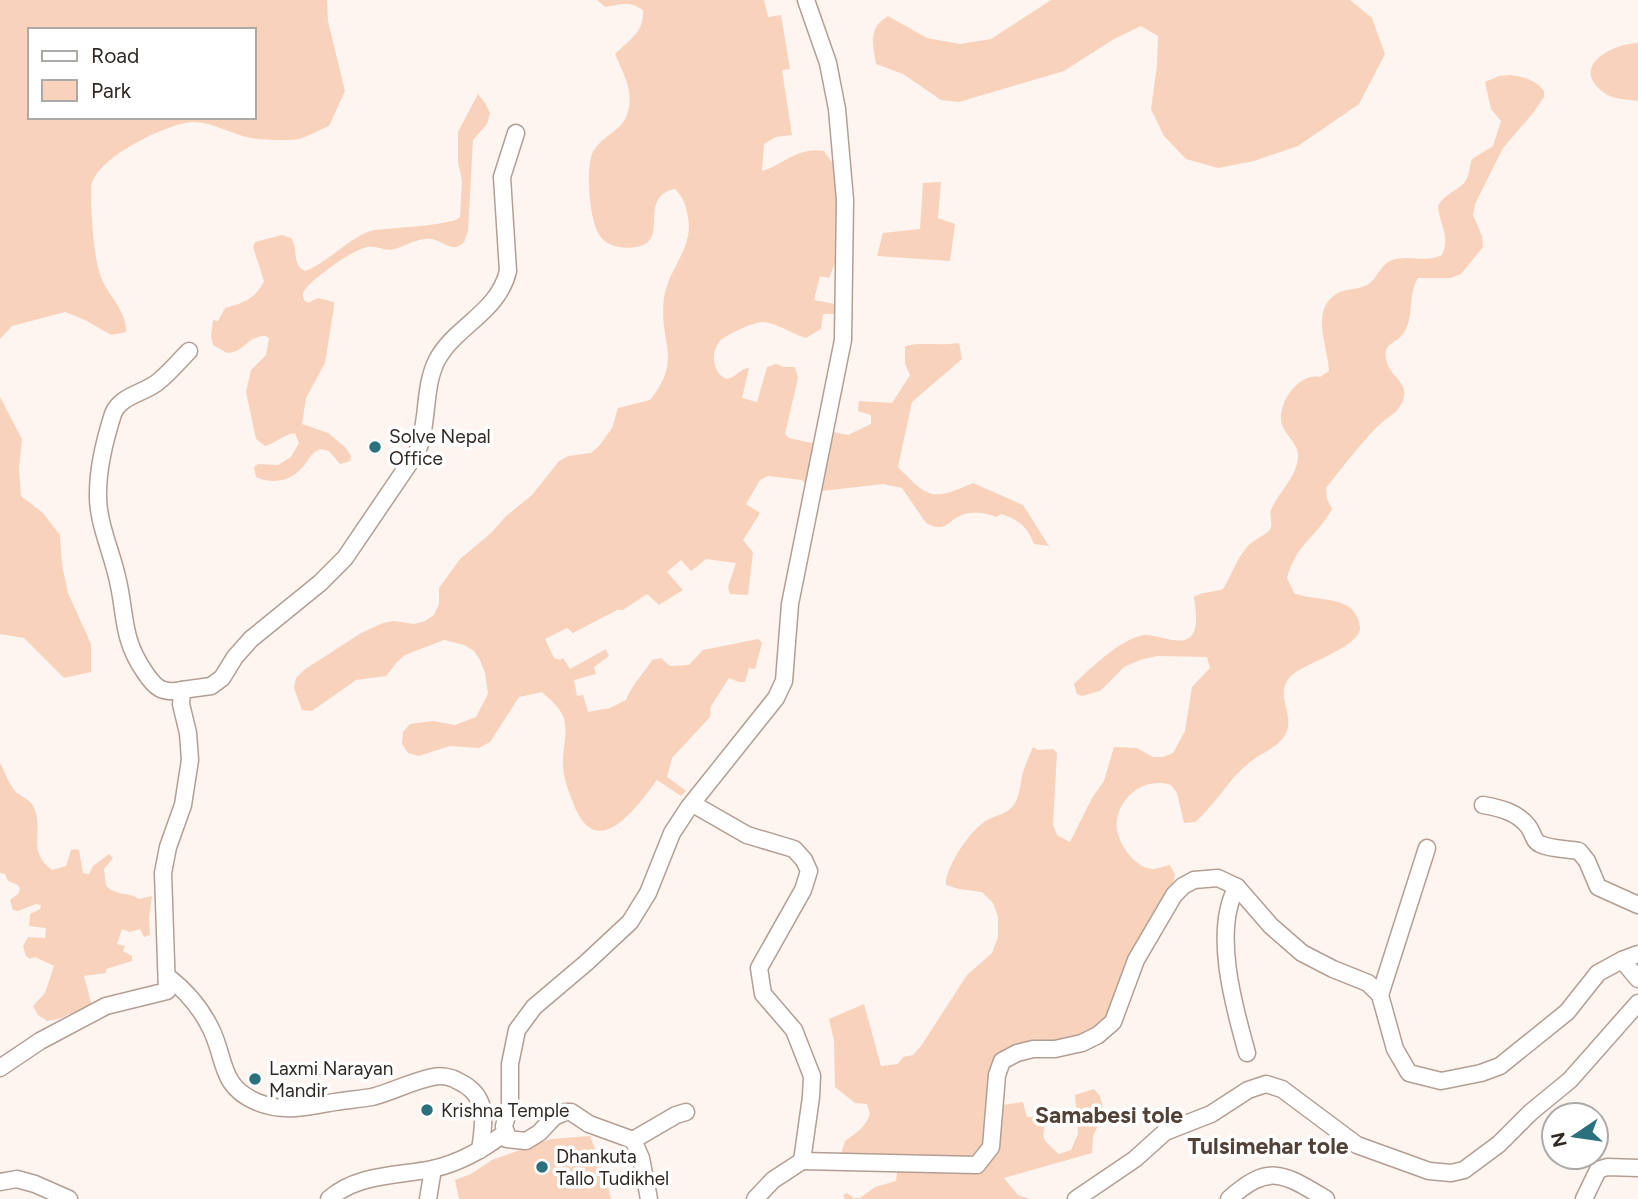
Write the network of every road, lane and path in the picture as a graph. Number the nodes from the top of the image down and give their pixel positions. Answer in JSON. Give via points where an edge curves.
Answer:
{"nodes":[{"id":1,"x":806,"y":0,"type":"edge"},
{"id":2,"x":516,"y":133,"type":"dead end"},
{"id":3,"x":189,"y":351,"type":"dead end"},
{"id":4,"x":182,"y":690,"type":"junction"},
{"id":5,"x":693,"y":804,"type":"junction"},
{"id":6,"x":1483,"y":805,"type":"dead end"},
{"id":7,"x":1427,"y":848,"type":"dead end"},
{"id":8,"x":1237,"y":887,"type":"junction"},
{"id":9,"x":1638,"y":905,"type":"edge"},
{"id":10,"x":1638,"y":954,"type":"edge"},
{"id":11,"x":1622,"y":960,"type":"junction"},
{"id":12,"x":167,"y":976,"type":"junction"},
{"id":13,"x":1638,"y":979,"type":"edge"},
{"id":14,"x":1380,"y":995,"type":"junction"},
{"id":15,"x":1638,"y":1003,"type":"edge"},
{"id":16,"x":1247,"y":1053,"type":"dead end"},
{"id":17,"x":0,"y":1068,"type":"edge"},
{"id":18,"x":686,"y":1112,"type":"dead end"},
{"id":19,"x":505,"y":1129,"type":"junction"},
{"id":20,"x":633,"y":1140,"type":"junction"},
{"id":21,"x":480,"y":1150,"type":"junction"},
{"id":22,"x":802,"y":1161,"type":"junction"},
{"id":23,"x":1638,"y":1168,"type":"edge"},
{"id":24,"x":433,"y":1169,"type":"junction"},
{"id":25,"x":0,"y":1182,"type":"edge"},
{"id":26,"x":69,"y":1199,"type":"edge"},
{"id":27,"x":329,"y":1199,"type":"edge"},
{"id":28,"x":428,"y":1199,"type":"edge"},
{"id":29,"x":649,"y":1199,"type":"edge"},
{"id":30,"x":755,"y":1199,"type":"edge"},
{"id":31,"x":1076,"y":1199,"type":"edge"},
{"id":32,"x":1229,"y":1199,"type":"edge"},
{"id":33,"x":1326,"y":1199,"type":"edge"},
{"id":34,"x":1584,"y":1199,"type":"edge"}],
"edges":[{"from":1,"to":5,"type":"street","via":[[828,63],[837,109],[845,200],[843,340],[790,604],[784,681],[776,698]]},
{"from":2,"to":4,"type":"street","via":[[502,177],[505,284],[495,301],[438,359],[417,452],[345,558],[251,639],[222,678],[211,686]]},
{"from":3,"to":4,"type":"street","via":[[157,383],[121,402],[114,411],[97,495],[128,643],[157,689]]},
{"from":4,"to":12,"type":"street","via":[[190,760],[183,805],[163,873]]},
{"from":5,"to":19,"type":"street","via":[[672,833],[648,893],[630,922],[534,1007],[517,1030]]},
{"from":5,"to":22,"type":"street","via":[[747,835],[794,849],[809,871],[759,968],[763,994],[794,1030],[811,1076]]},
{"from":6,"to":9,"type":"street","via":[[1517,815],[1541,845],[1579,851],[1598,887]]},
{"from":7,"to":14,"type":"street"},
{"from":8,"to":14,"type":"street","via":[[1302,953],[1368,983]]},
{"from":8,"to":16,"type":"street","via":[[1230,898],[1227,961]]},
{"from":8,"to":22,"type":"street","via":[[1217,878],[1194,880],[1174,895],[1136,960],[1113,1022],[1098,1035],[1082,1043],[1017,1053],[1002,1061],[996,1075],[990,1147],[977,1165]]},
{"from":10,"to":11,"type":"street"},
{"from":11,"to":13,"type":"street"},
{"from":11,"to":14,"type":"street","via":[[1598,973],[1567,1012],[1500,1066],[1441,1081],[1409,1073],[1395,1049]]},
{"from":12,"to":17,"type":"street","via":[[167,991],[106,1006]]},
{"from":12,"to":21,"type":"street","via":[[183,989],[212,1030],[233,1087],[255,1102],[298,1109],[373,1097],[434,1077],[452,1078],[480,1099],[484,1121]]},
{"from":15,"to":31,"type":"street","via":[[1577,1073],[1465,1170],[1429,1171],[1357,1145],[1282,1089],[1266,1084],[1165,1132],[1135,1159]]},
{"from":18,"to":20,"type":"street"},
{"from":19,"to":20,"type":"street","via":[[507,1139],[526,1141],[554,1117],[571,1112],[589,1124]]},
{"from":19,"to":21,"type":"street"},
{"from":20,"to":29,"type":"street"},
{"from":21,"to":24,"type":"street"},
{"from":22,"to":30,"type":"street"},
{"from":23,"to":34,"type":"street","via":[[1598,1170]]},
{"from":24,"to":27,"type":"street","via":[[356,1182]]},
{"from":24,"to":28,"type":"street"},
{"from":25,"to":26,"type":"street","via":[[17,1179]]},
{"from":32,"to":33,"type":"street","via":[[1266,1174],[1304,1186]]}]}
